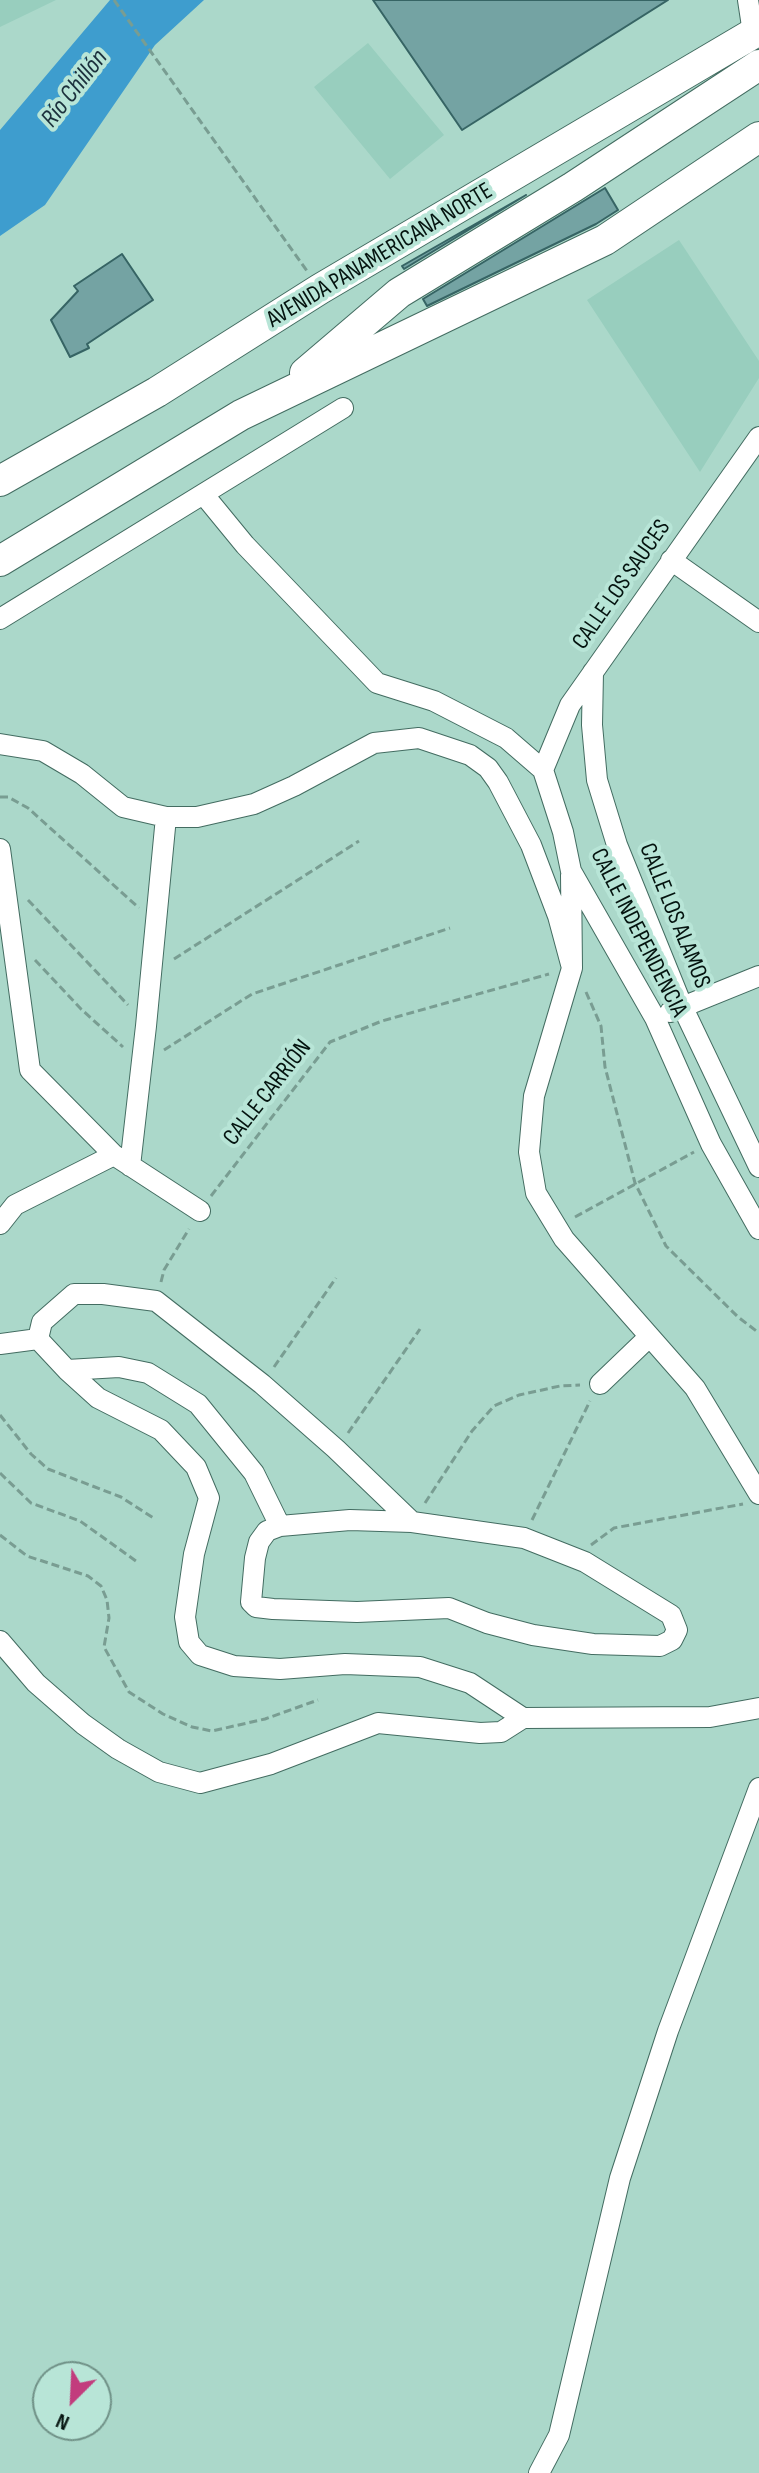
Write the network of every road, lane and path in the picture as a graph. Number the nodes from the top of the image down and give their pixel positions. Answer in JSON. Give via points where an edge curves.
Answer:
{"nodes":[{"id":1,"x":114,"y":0,"type":"edge"},
{"id":2,"x":748,"y":0,"type":"edge"},
{"id":3,"x":756,"y":32,"type":"edge"},
{"id":4,"x":759,"y":65,"type":"edge"},
{"id":5,"x":759,"y":137,"type":"edge"},
{"id":6,"x":320,"y":289,"type":"junction"},
{"id":7,"x":276,"y":398,"type":"junction"},
{"id":8,"x":343,"y":408,"type":"dead end"},
{"id":9,"x":759,"y":437,"type":"edge"},
{"id":10,"x":0,"y":481,"type":"edge"},
{"id":11,"x":204,"y":495,"type":"junction"},
{"id":12,"x":671,"y":560,"type":"junction"},
{"id":13,"x":0,"y":561,"type":"edge"},
{"id":14,"x":0,"y":619,"type":"edge"},
{"id":15,"x":759,"y":622,"type":"edge"},
{"id":16,"x":593,"y":672,"type":"junction"},
{"id":17,"x":0,"y":744,"type":"edge"},
{"id":18,"x":543,"y":770,"type":"junction"},
{"id":19,"x":0,"y":797,"type":"edge"},
{"id":20,"x":166,"y":817,"type":"junction"},
{"id":21,"x":359,"y":841,"type":"dead end"},
{"id":22,"x":0,"y":849,"type":"edge"},
{"id":23,"x":571,"y":871,"type":"junction"},
{"id":24,"x":4,"y":876,"type":"junction"},
{"id":25,"x":156,"y":924,"type":"junction"},
{"id":26,"x":450,"y":928,"type":"dead end"},
{"id":27,"x":13,"y":937,"type":"junction"},
{"id":28,"x":572,"y":968,"type":"junction"},
{"id":29,"x":151,"y":974,"type":"junction"},
{"id":30,"x":759,"y":976,"type":"edge"},
{"id":31,"x":683,"y":1008,"type":"junction"},
{"id":32,"x":655,"y":1018,"type":"junction"},
{"id":33,"x":146,"y":1026,"type":"junction"},
{"id":34,"x":142,"y":1064,"type":"junction"},
{"id":35,"x":711,"y":1144,"type":"junction"},
{"id":36,"x":122,"y":1160,"type":"junction"},
{"id":37,"x":759,"y":1167,"type":"edge"},
{"id":38,"x":635,"y":1183,"type":"junction"},
{"id":39,"x":200,"y":1211,"type":"junction"},
{"id":40,"x":0,"y":1224,"type":"edge"},
{"id":41,"x":557,"y":1227,"type":"junction"},
{"id":42,"x":759,"y":1229,"type":"edge"},
{"id":43,"x":336,"y":1278,"type":"dead end"},
{"id":44,"x":156,"y":1301,"type":"junction"},
{"id":45,"x":420,"y":1329,"type":"dead end"},
{"id":46,"x":759,"y":1333,"type":"edge"},
{"id":47,"x":649,"y":1337,"type":"junction"},
{"id":48,"x":38,"y":1339,"type":"junction"},
{"id":49,"x":0,"y":1344,"type":"edge"},
{"id":50,"x":67,"y":1370,"type":"junction"},
{"id":51,"x":262,"y":1384,"type":"junction"},
{"id":52,"x":600,"y":1384,"type":"junction"},
{"id":53,"x":0,"y":1415,"type":"edge"},
{"id":54,"x":336,"y":1449,"type":"junction"},
{"id":55,"x":0,"y":1473,"type":"edge"},
{"id":56,"x":752,"y":1499,"type":"edge"},
{"id":57,"x":155,"y":1519,"type":"dead end"},
{"id":58,"x":412,"y":1522,"type":"junction"},
{"id":59,"x":280,"y":1526,"type":"junction"},
{"id":60,"x":0,"y":1535,"type":"edge"},
{"id":61,"x":524,"y":1538,"type":"junction"},
{"id":62,"x":574,"y":1556,"type":"junction"},
{"id":63,"x":136,"y":1561,"type":"dead end"},
{"id":64,"x":0,"y":1641,"type":"edge"},
{"id":65,"x":318,"y":1700,"type":"dead end"},
{"id":66,"x":759,"y":1708,"type":"edge"},
{"id":67,"x":523,"y":1718,"type":"junction"},
{"id":68,"x":759,"y":1788,"type":"edge"},
{"id":69,"x":539,"y":2473,"type":"edge"}],
"edges":[{"from":1,"to":6,"type":"path"},
{"from":2,"to":3,"type":"street"},
{"from":3,"to":6,"type":"highway","name":"AVENIDA PANAMERICANA NORTE"},
{"from":4,"to":7,"type":"highway","name":"AVENIDA PANAMERICANA NORTE","via":[[399,293]]},
{"from":5,"to":7,"type":"highway","name":"AVENIDA PANAMERICANA NORTE","via":[[605,240]]},
{"from":6,"to":10,"type":"highway","name":"AVENIDA PANAMERICANA NORTE","via":[[157,392]]},
{"from":7,"to":13,"type":"highway","name":"AVENIDA PANAMERICANA NORTE"},
{"from":8,"to":11,"type":"street"},
{"from":9,"to":12,"type":"street","name":"CALLE LOS SAUCES"},
{"from":11,"to":14,"type":"street"},
{"from":11,"to":18,"type":"street","via":[[377,683],[434,701],[506,738]]},
{"from":12,"to":15,"type":"street"},
{"from":12,"to":16,"type":"street","name":"CALLE LOS SAUCES"},
{"from":16,"to":18,"type":"street","name":"CALLE LOS SAUCES","via":[[570,705]]},
{"from":16,"to":31,"type":"street","name":"CALLE LOS ALAMOS","via":[[597,780],[617,845]]},
{"from":17,"to":20,"type":"street","via":[[43,751],[123,807]]},
{"from":18,"to":23,"type":"street","name":"CALLE INDEPENDENCIA"},
{"from":19,"to":25,"type":"path","via":[[28,808]]},
{"from":20,"to":25,"type":"street"},
{"from":20,"to":28,"type":"street","via":[[197,817],[254,804],[374,743],[419,738],[470,755],[498,782],[531,845]]},
{"from":21,"to":29,"type":"path"},
{"from":22,"to":24,"type":"street"},
{"from":23,"to":28,"type":"street"},
{"from":23,"to":32,"type":"street","name":"CALLE INDEPENDENCIA"},
{"from":24,"to":27,"type":"street"},
{"from":24,"to":33,"type":"path"},
{"from":25,"to":29,"type":"street"},
{"from":26,"to":34,"type":"path","via":[[252,994]]},
{"from":27,"to":34,"type":"path"},
{"from":27,"to":36,"type":"street","via":[[30,1070]]},
{"from":28,"to":38,"type":"path","via":[[601,1026],[605,1067]]},
{"from":28,"to":39,"type":"path","name":"CALLE CARRIÓN","via":[[382,1021],[330,1042]]},
{"from":28,"to":41,"type":"street","via":[[534,1096],[529,1152],[536,1193]]},
{"from":29,"to":33,"type":"street"},
{"from":30,"to":31,"type":"street"},
{"from":31,"to":32,"type":"street"},
{"from":31,"to":37,"type":"street","name":"CALLE LOS ALAMOS"},
{"from":32,"to":35,"type":"street","name":"CALLE INDEPENDENCIA"},
{"from":33,"to":34,"type":"street"},
{"from":34,"to":36,"type":"street"},
{"from":35,"to":38,"type":"path"},
{"from":35,"to":42,"type":"street","name":"CALLE INDEPENDENCIA"},
{"from":36,"to":39,"type":"street"},
{"from":36,"to":40,"type":"street","via":[[15,1205]]},
{"from":38,"to":41,"type":"path"},
{"from":38,"to":46,"type":"path","via":[[666,1246]]},
{"from":39,"to":44,"type":"path","name":"CALLE CARRIÓN","via":[[164,1270]]},
{"from":41,"to":47,"type":"street"},
{"from":43,"to":51,"type":"path"},
{"from":44,"to":48,"type":"street","via":[[74,1294],[42,1322]]},
{"from":44,"to":51,"type":"street"},
{"from":45,"to":54,"type":"path"},
{"from":47,"to":52,"type":"street"},
{"from":47,"to":56,"type":"street","via":[[695,1388]]},
{"from":48,"to":49,"type":"street"},
{"from":48,"to":50,"type":"street"},
{"from":50,"to":59,"type":"street","via":[[119,1367],[148,1373],[198,1404],[254,1473]]},
{"from":50,"to":67,"type":"street","via":[[98,1398],[161,1430],[196,1467],[209,1498],[185,1617],[189,1642],[200,1655],[234,1666],[280,1669],[345,1664],[420,1667],[470,1683]]},
{"from":51,"to":54,"type":"street"},
{"from":52,"to":58,"type":"path","via":[[560,1386],[494,1406]]},
{"from":52,"to":61,"type":"path"},
{"from":53,"to":57,"type":"path","via":[[48,1469],[121,1497]]},
{"from":54,"to":58,"type":"street"},
{"from":55,"to":63,"type":"path","via":[[31,1503],[80,1521]]},
{"from":56,"to":62,"type":"path","via":[[614,1528]]},
{"from":58,"to":59,"type":"street"},
{"from":58,"to":61,"type":"street"},
{"from":59,"to":62,"type":"street","via":[[259,1542],[251,1602],[256,1607],[357,1612],[449,1608],[533,1635],[593,1644],[660,1646],[672,1640],[677,1630],[671,1615]]},
{"from":60,"to":65,"type":"path","via":[[27,1556],[88,1576],[101,1586],[109,1618],[104,1647],[129,1692],[163,1714],[212,1731]]},
{"from":61,"to":62,"type":"street"},
{"from":64,"to":67,"type":"street","via":[[36,1683],[118,1749],[159,1772],[200,1783],[271,1764],[378,1723],[480,1733],[501,1732]]},
{"from":66,"to":67,"type":"street","via":[[710,1717]]},
{"from":68,"to":69,"type":"street","via":[[668,2031],[620,2178],[559,2435]]}]}
